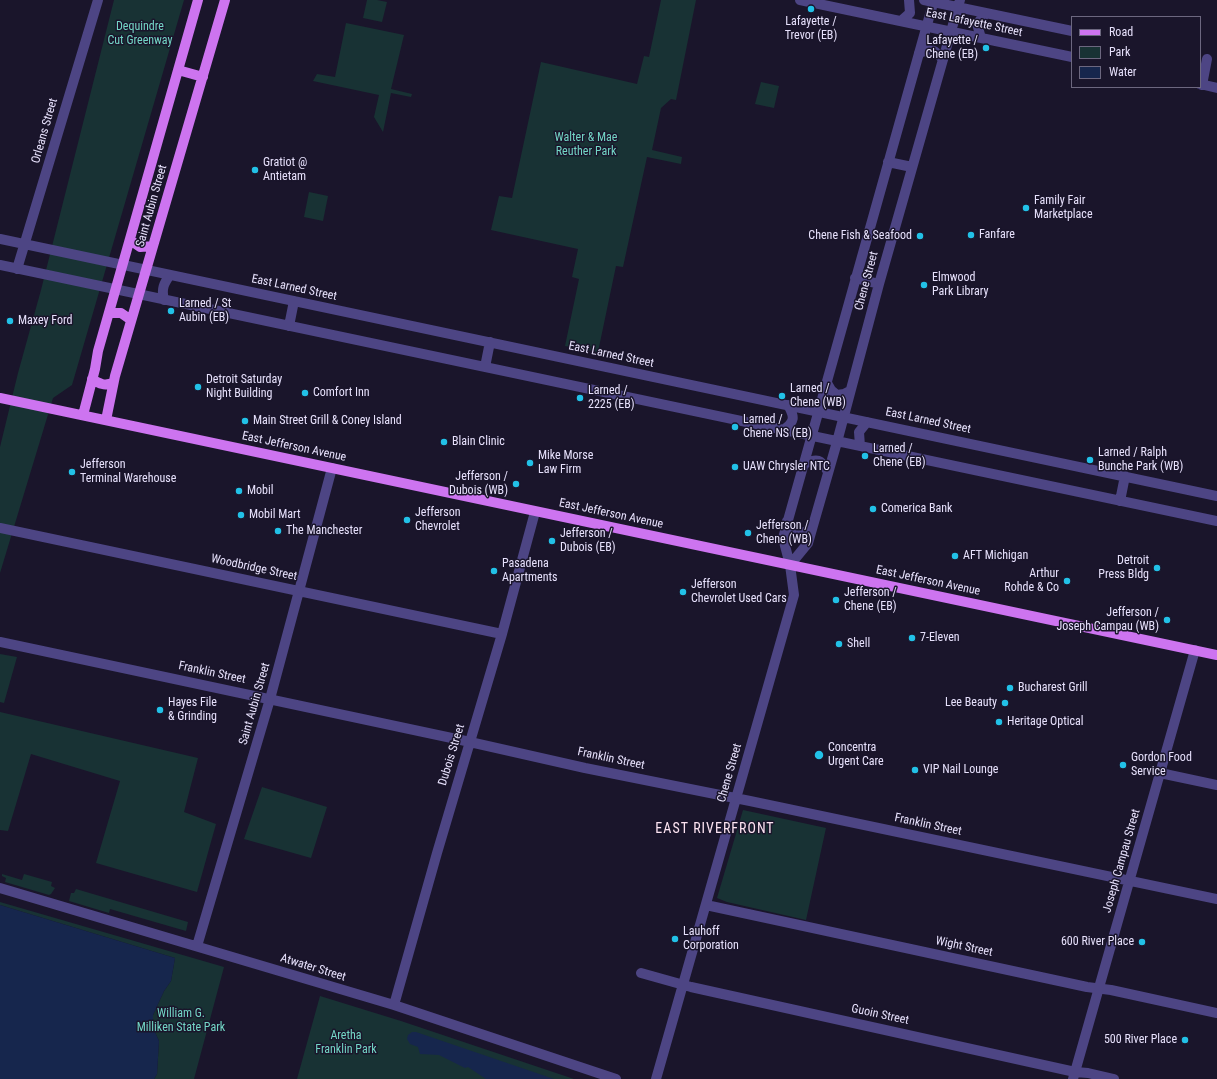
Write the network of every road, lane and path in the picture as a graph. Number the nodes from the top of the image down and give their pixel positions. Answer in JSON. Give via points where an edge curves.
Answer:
{"nodes":[{"id":1,"x":95,"y":0,"type":"edge"},
{"id":2,"x":198,"y":0,"type":"edge"},
{"id":3,"x":225,"y":0,"type":"edge"},
{"id":4,"x":800,"y":0,"type":"edge"},
{"id":5,"x":910,"y":0,"type":"edge"},
{"id":6,"x":930,"y":1,"type":"edge"},
{"id":7,"x":959,"y":4,"type":"edge"},
{"id":8,"x":986,"y":13,"type":"junction"},
{"id":9,"x":901,"y":21,"type":"junction"},
{"id":10,"x":926,"y":27,"type":"junction"},
{"id":11,"x":1071,"y":31,"type":"edge"},
{"id":12,"x":951,"y":32,"type":"junction"},
{"id":13,"x":981,"y":38,"type":"junction"},
{"id":14,"x":919,"y":53,"type":"junction"},
{"id":15,"x":1071,"y":57,"type":"edge"},
{"id":16,"x":943,"y":60,"type":"junction"},
{"id":17,"x":1208,"y":60,"type":"edge"},
{"id":18,"x":178,"y":70,"type":"junction"},
{"id":19,"x":203,"y":77,"type":"junction"},
{"id":20,"x":1201,"y":84,"type":"edge"},
{"id":21,"x":1217,"y":88,"type":"edge"},
{"id":22,"x":888,"y":162,"type":"junction"},
{"id":23,"x":912,"y":167,"type":"junction"},
{"id":24,"x":0,"y":239,"type":"edge"},
{"id":25,"x":130,"y":240,"type":"junction"},
{"id":26,"x":25,"y":244,"type":"junction"},
{"id":27,"x":153,"y":246,"type":"junction"},
{"id":28,"x":0,"y":265,"type":"edge"},
{"id":29,"x":122,"y":265,"type":"junction"},
{"id":30,"x":17,"y":269,"type":"junction"},
{"id":31,"x":146,"y":270,"type":"junction"},
{"id":32,"x":170,"y":275,"type":"junction"},
{"id":33,"x":855,"y":278,"type":"junction"},
{"id":34,"x":879,"y":284,"type":"junction"},
{"id":35,"x":115,"y":290,"type":"junction"},
{"id":36,"x":138,"y":294,"type":"junction"},
{"id":37,"x":164,"y":300,"type":"junction"},
{"id":38,"x":294,"y":301,"type":"junction"},
{"id":39,"x":109,"y":313,"type":"junction"},
{"id":40,"x":131,"y":320,"type":"junction"},
{"id":41,"x":289,"y":326,"type":"junction"},
{"id":42,"x":490,"y":342,"type":"junction"},
{"id":43,"x":485,"y":367,"type":"junction"},
{"id":44,"x":92,"y":379,"type":"junction"},
{"id":45,"x":114,"y":383,"type":"junction"},
{"id":46,"x":827,"y":383,"type":"junction"},
{"id":47,"x":850,"y":391,"type":"junction"},
{"id":48,"x":0,"y":398,"type":"edge"},
{"id":49,"x":788,"y":405,"type":"junction"},
{"id":50,"x":818,"y":412,"type":"junction"},
{"id":51,"x":83,"y":415,"type":"junction"},
{"id":52,"x":843,"y":417,"type":"junction"},
{"id":53,"x":106,"y":420,"type":"junction"},
{"id":54,"x":867,"y":422,"type":"junction"},
{"id":55,"x":783,"y":430,"type":"junction"},
{"id":56,"x":811,"y":437,"type":"junction"},
{"id":57,"x":837,"y":442,"type":"junction"},
{"id":58,"x":860,"y":446,"type":"junction"},
{"id":59,"x":804,"y":464,"type":"junction"},
{"id":60,"x":332,"y":468,"type":"junction"},
{"id":61,"x":828,"y":472,"type":"junction"},
{"id":62,"x":1125,"y":476,"type":"junction"},
{"id":63,"x":1217,"y":496,"type":"edge"},
{"id":64,"x":1120,"y":501,"type":"junction"},
{"id":65,"x":534,"y":512,"type":"junction"},
{"id":66,"x":787,"y":521,"type":"junction"},
{"id":67,"x":1217,"y":521,"type":"edge"},
{"id":68,"x":0,"y":528,"type":"edge"},
{"id":69,"x":812,"y":528,"type":"junction"},
{"id":70,"x":790,"y":565,"type":"junction"},
{"id":71,"x":299,"y":591,"type":"junction"},
{"id":72,"x":502,"y":634,"type":"junction"},
{"id":73,"x":0,"y":642,"type":"edge"},
{"id":74,"x":1195,"y":650,"type":"junction"},
{"id":75,"x":1217,"y":655,"type":"edge"},
{"id":76,"x":270,"y":699,"type":"junction"},
{"id":77,"x":470,"y":742,"type":"junction"},
{"id":78,"x":1160,"y":773,"type":"junction"},
{"id":79,"x":1217,"y":785,"type":"edge"},
{"id":80,"x":736,"y":798,"type":"junction"},
{"id":81,"x":1130,"y":881,"type":"junction"},
{"id":82,"x":0,"y":888,"type":"edge"},
{"id":83,"x":1217,"y":899,"type":"edge"},
{"id":84,"x":706,"y":905,"type":"junction"},
{"id":85,"x":197,"y":946,"type":"junction"},
{"id":86,"x":641,"y":973,"type":"dead end"},
{"id":87,"x":682,"y":985,"type":"junction"},
{"id":88,"x":1099,"y":989,"type":"junction"},
{"id":89,"x":394,"y":1006,"type":"junction"},
{"id":90,"x":1217,"y":1013,"type":"edge"},
{"id":91,"x":1074,"y":1076,"type":"edge"},
{"id":92,"x":616,"y":1079,"type":"edge"},
{"id":93,"x":656,"y":1079,"type":"edge"},
{"id":94,"x":1114,"y":1079,"type":"edge"}],
"edges":[{"from":1,"to":26,"type":"street","name":"Orleans Street"},
{"from":2,"to":18,"type":"main road","name":"Saint Aubin Street"},
{"from":3,"to":19,"type":"main road","name":"Saint Aubin Street"},
{"from":4,"to":9,"type":"street","name":"East Lafayette Street"},
{"from":5,"to":9,"type":"street","via":[[910,13]]},
{"from":6,"to":7,"type":"street","name":"East Lafayette Street"},
{"from":6,"to":10,"type":"street","name":"Chene Street"},
{"from":7,"to":8,"type":"street","name":"East Lafayette Street"},
{"from":7,"to":12,"type":"street","name":"Chene Street"},
{"from":8,"to":11,"type":"street","name":"East Lafayette Street"},
{"from":8,"to":13,"type":"street","via":[[977,24]]},
{"from":9,"to":10,"type":"street","name":"East Lafayette Street"},
{"from":10,"to":12,"type":"street","name":"East Lafayette Street"},
{"from":10,"to":14,"type":"street","name":"Chene Street"},
{"from":12,"to":13,"type":"street","name":"East Lafayette Street"},
{"from":12,"to":16,"type":"street","name":"Chene Street"},
{"from":13,"to":15,"type":"street","name":"East Lafayette Street"},
{"from":14,"to":16,"type":"street","via":[[928,49]]},
{"from":14,"to":22,"type":"street","name":"Chene Street"},
{"from":16,"to":23,"type":"street","name":"Chene Street"},
{"from":17,"to":20,"type":"street"},
{"from":18,"to":19,"type":"main road"},
{"from":18,"to":25,"type":"main road","name":"Saint Aubin Street"},
{"from":19,"to":27,"type":"main road","name":"Saint Aubin Street"},
{"from":20,"to":21,"type":"street"},
{"from":22,"to":23,"type":"street"},
{"from":22,"to":33,"type":"street","name":"Chene Street"},
{"from":23,"to":34,"type":"street","name":"Chene Street"},
{"from":24,"to":26,"type":"street","name":"East Larned Street"},
{"from":25,"to":27,"type":"main road","via":[[140,247]]},
{"from":25,"to":29,"type":"main road","name":"Saint Aubin Street"},
{"from":26,"to":29,"type":"street","name":"East Larned Street"},
{"from":26,"to":30,"type":"street","name":"Orleans Street"},
{"from":27,"to":31,"type":"main road","name":"Saint Aubin Street"},
{"from":28,"to":30,"type":"street"},
{"from":29,"to":31,"type":"street","name":"East Larned Street"},
{"from":29,"to":35,"type":"main road","name":"Saint Aubin Street"},
{"from":30,"to":35,"type":"street"},
{"from":31,"to":32,"type":"street","name":"East Larned Street"},
{"from":31,"to":36,"type":"main road","name":"Saint Aubin Street"},
{"from":32,"to":37,"type":"street","via":[[162,287]]},
{"from":32,"to":38,"type":"street","name":"East Larned Street"},
{"from":33,"to":34,"type":"street"},
{"from":33,"to":46,"type":"street","name":"Chene Street"},
{"from":34,"to":47,"type":"street","name":"Chene Street"},
{"from":35,"to":36,"type":"street"},
{"from":35,"to":39,"type":"main road","name":"Saint Aubin Street"},
{"from":36,"to":37,"type":"street"},
{"from":36,"to":40,"type":"main road","name":"Saint Aubin Street"},
{"from":37,"to":41,"type":"street"},
{"from":38,"to":41,"type":"street"},
{"from":38,"to":42,"type":"street","name":"East Larned Street"},
{"from":39,"to":40,"type":"main road","via":[[121,313]]},
{"from":39,"to":44,"type":"main road","name":"Saint Aubin Street"},
{"from":40,"to":45,"type":"main road","name":"Saint Aubin Street"},
{"from":41,"to":43,"type":"street"},
{"from":42,"to":43,"type":"street"},
{"from":42,"to":49,"type":"street","name":"East Larned Street"},
{"from":43,"to":55,"type":"street"},
{"from":44,"to":45,"type":"main road","via":[[102,385]]},
{"from":44,"to":51,"type":"main road","name":"Saint Aubin Street"},
{"from":45,"to":53,"type":"main road","name":"Saint Aubin Street"},
{"from":46,"to":47,"type":"street","via":[[837,395]]},
{"from":46,"to":50,"type":"street","name":"Chene Street"},
{"from":47,"to":52,"type":"street","name":"Chene Street"},
{"from":48,"to":51,"type":"main road","name":"East Jefferson Avenue"},
{"from":49,"to":50,"type":"street","name":"East Larned Street"},
{"from":49,"to":55,"type":"street","via":[[793,420],[790,426]]},
{"from":50,"to":52,"type":"street","name":"East Larned Street"},
{"from":50,"to":56,"type":"street","name":"Chene Street"},
{"from":51,"to":53,"type":"main road","name":"East Jefferson Avenue"},
{"from":52,"to":54,"type":"street","name":"East Larned Street"},
{"from":52,"to":57,"type":"street","name":"Chene Street"},
{"from":53,"to":60,"type":"main road","name":"East Jefferson Avenue"},
{"from":54,"to":58,"type":"street","via":[[859,432]]},
{"from":54,"to":62,"type":"street","name":"East Larned Street"},
{"from":55,"to":56,"type":"street"},
{"from":56,"to":57,"type":"street"},
{"from":56,"to":59,"type":"street","name":"Chene Street"},
{"from":57,"to":58,"type":"street"},
{"from":57,"to":61,"type":"street","name":"Chene Street"},
{"from":58,"to":64,"type":"street"},
{"from":59,"to":61,"type":"street","via":[[818,460],[824,464]]},
{"from":59,"to":66,"type":"street","name":"Chene Street"},
{"from":60,"to":65,"type":"main road","name":"East Jefferson Avenue"},
{"from":60,"to":71,"type":"street","name":"Saint Aubin Street"},
{"from":61,"to":69,"type":"street","name":"Chene Street"},
{"from":62,"to":63,"type":"street","name":"East Larned Street"},
{"from":62,"to":64,"type":"street"},
{"from":64,"to":67,"type":"street"},
{"from":65,"to":70,"type":"main road","name":"East Jefferson Avenue"},
{"from":65,"to":72,"type":"street","name":"Dubois Street"},
{"from":66,"to":69,"type":"street","via":[[798,533]]},
{"from":66,"to":70,"type":"street","name":"Chene Street","via":[[783,540]]},
{"from":68,"to":71,"type":"street","name":"Woodbridge Street"},
{"from":69,"to":70,"type":"street","name":"Chene Street","via":[[808,543]]},
{"from":70,"to":74,"type":"main road","name":"East Jefferson Avenue"},
{"from":70,"to":80,"type":"street","name":"Chene Street","via":[[794,594]]},
{"from":71,"to":72,"type":"street","name":"Woodbridge Street"},
{"from":71,"to":76,"type":"street","name":"Saint Aubin Street"},
{"from":72,"to":77,"type":"street","name":"Dubois Street"},
{"from":73,"to":76,"type":"street","name":"Franklin Street"},
{"from":74,"to":75,"type":"main road","name":"East Jefferson Avenue"},
{"from":74,"to":78,"type":"street","name":"Joseph Campau Street"},
{"from":76,"to":77,"type":"street","name":"Franklin Street"},
{"from":76,"to":85,"type":"street","name":"Saint Aubin Street"},
{"from":77,"to":80,"type":"street","name":"Franklin Street"},
{"from":77,"to":89,"type":"street","name":"Dubois Street"},
{"from":78,"to":79,"type":"street"},
{"from":78,"to":81,"type":"street","name":"Joseph Campau Street"},
{"from":80,"to":81,"type":"street","name":"Franklin Street"},
{"from":80,"to":84,"type":"street","name":"Chene Street"},
{"from":81,"to":83,"type":"street","name":"Franklin Street"},
{"from":81,"to":88,"type":"street","name":"Joseph Campau Street"},
{"from":82,"to":85,"type":"street","name":"Atwater Street"},
{"from":84,"to":87,"type":"street","name":"Chene Street"},
{"from":84,"to":88,"type":"street","name":"Wight Street"},
{"from":85,"to":89,"type":"street","name":"Atwater Street"},
{"from":86,"to":87,"type":"street","name":"Guoin Street"},
{"from":87,"to":91,"type":"street","name":"Guoin Street"},
{"from":87,"to":93,"type":"street","name":"Chene Street"},
{"from":88,"to":90,"type":"street","name":"Wight Street"},
{"from":88,"to":91,"type":"street","name":"Joseph Campau Street"},
{"from":89,"to":92,"type":"street","name":"Atwater Street"},
{"from":91,"to":94,"type":"street","name":"Guoin Street","via":[[1088,1073]]}]}
